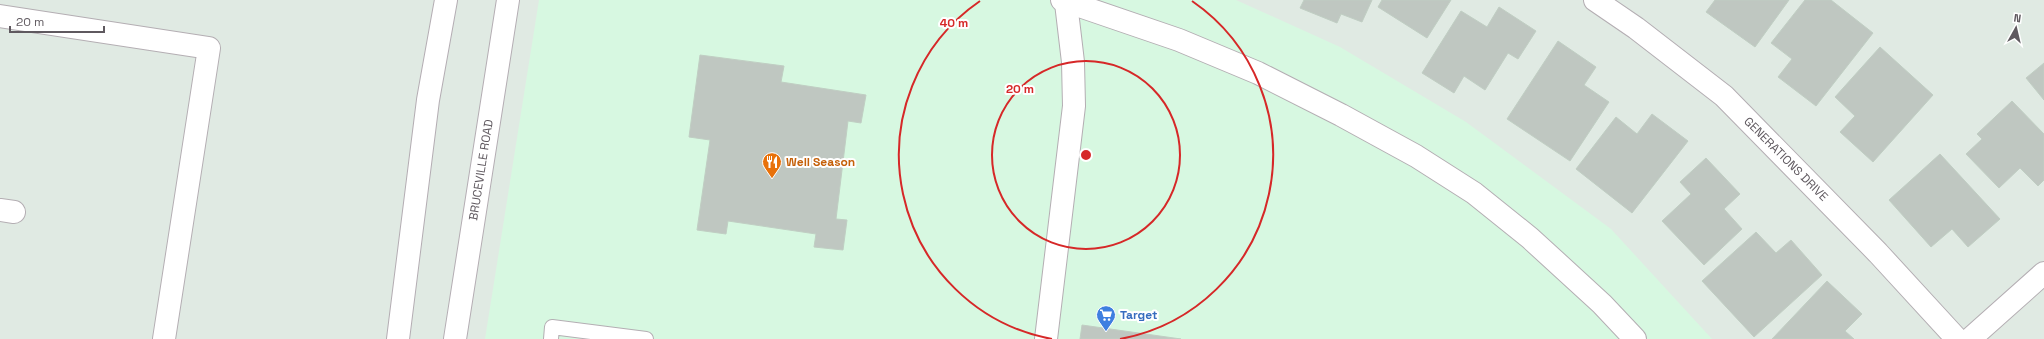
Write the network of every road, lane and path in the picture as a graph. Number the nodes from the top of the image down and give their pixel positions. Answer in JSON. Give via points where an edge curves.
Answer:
{"nodes":[{"id":1,"x":446,"y":0,"type":"edge"},
{"id":2,"x":508,"y":0,"type":"edge"},
{"id":3,"x":1595,"y":0,"type":"edge"},
{"id":4,"x":1064,"y":1,"type":"edge"},
{"id":5,"x":0,"y":16,"type":"edge"},
{"id":6,"x":2044,"y":273,"type":"edge"},
{"id":7,"x":164,"y":339,"type":"edge"},
{"id":8,"x":398,"y":339,"type":"edge"},
{"id":9,"x":455,"y":339,"type":"edge"},
{"id":10,"x":550,"y":339,"type":"edge"},
{"id":11,"x":646,"y":339,"type":"edge"},
{"id":12,"x":1046,"y":339,"type":"edge"},
{"id":13,"x":1635,"y":339,"type":"edge"},
{"id":14,"x":1957,"y":339,"type":"edge"},
{"id":15,"x":1970,"y":339,"type":"edge"}],
"edges":[{"from":1,"to":8,"type":"street","via":[[428,100]]},
{"from":2,"to":9,"type":"street","name":"BRUCEVILLE ROAD"},
{"from":3,"to":14,"type":"street","name":"GENERATIONS DRIVE","via":[[1636,28],[1724,96],[1878,252]]},
{"from":4,"to":12,"type":"street","via":[[1073,62],[1074,106]]},
{"from":4,"to":13,"type":"street","via":[[1179,40],[1258,73],[1416,156],[1474,193],[1530,238],[1602,304]]},
{"from":5,"to":7,"type":"street","via":[[208,48]]},
{"from":6,"to":15,"type":"street"},
{"from":10,"to":11,"type":"lane","via":[[552,327]]}]}
